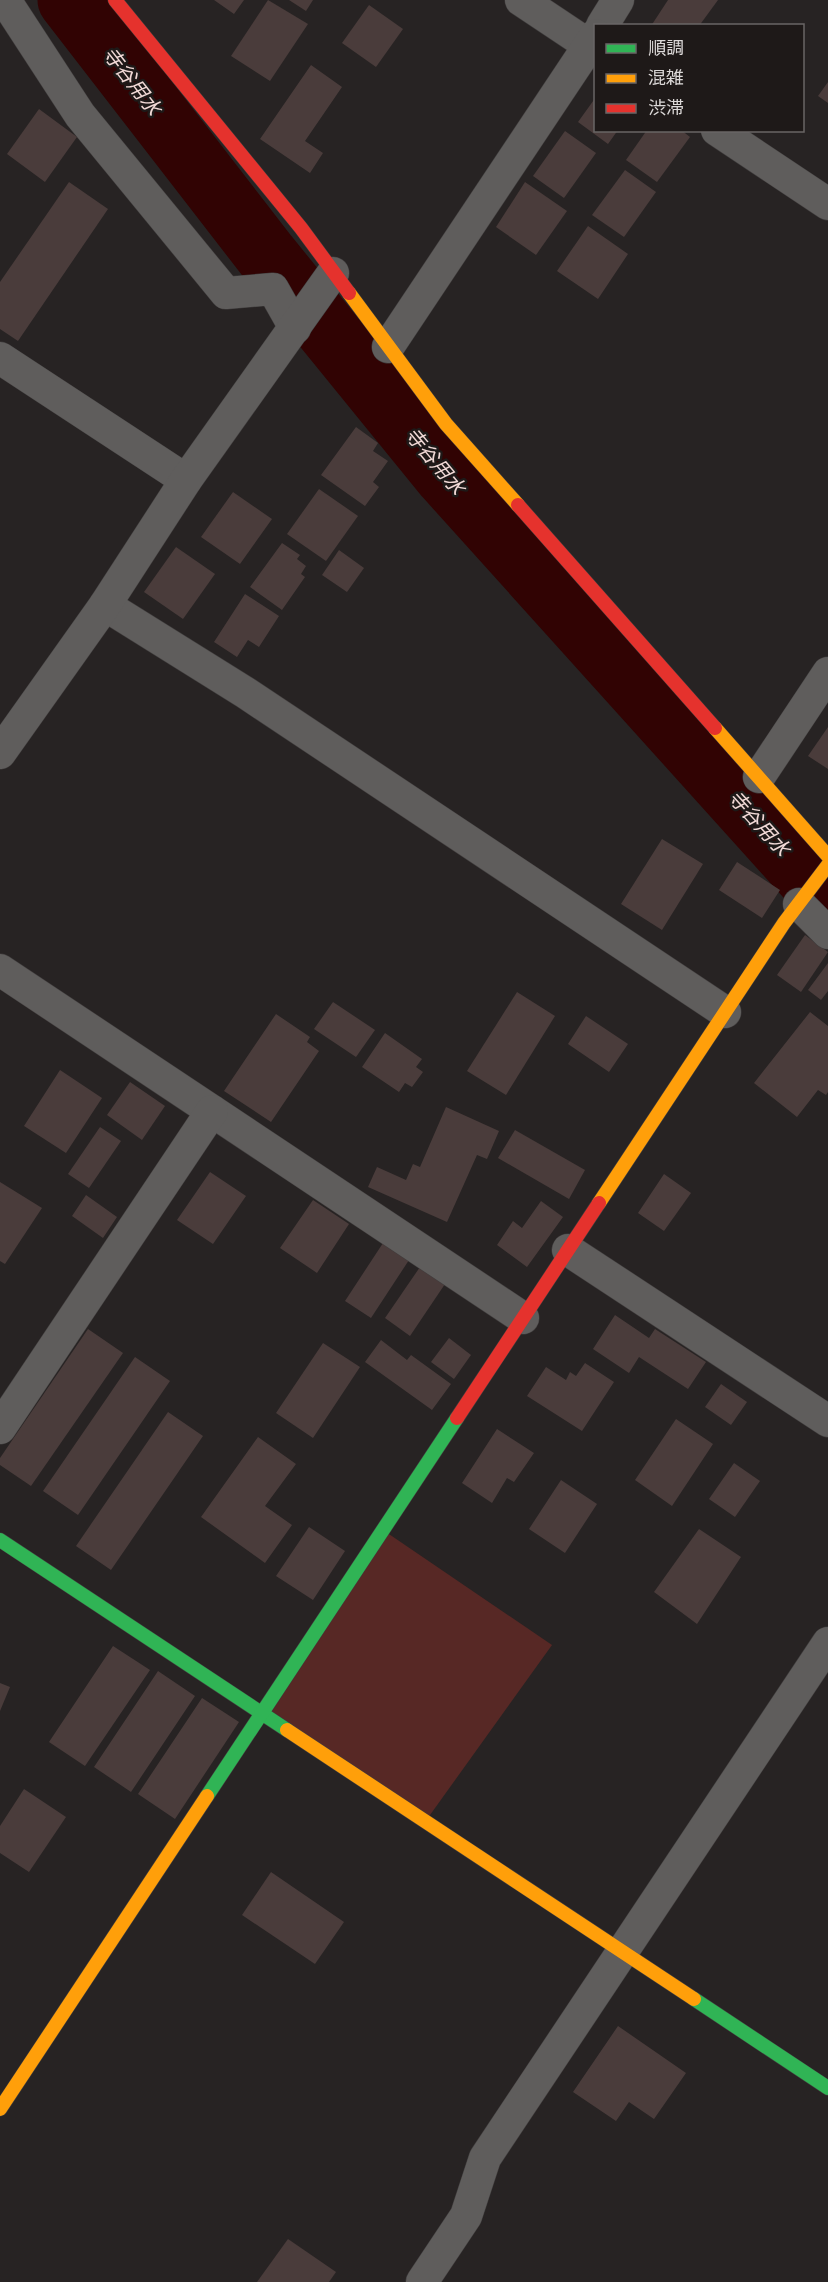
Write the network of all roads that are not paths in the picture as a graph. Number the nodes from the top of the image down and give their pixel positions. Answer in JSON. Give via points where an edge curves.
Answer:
{"nodes":[{"id":1,"x":5,"y":0,"type":"edge"},
{"id":2,"x":116,"y":0,"type":"edge"},
{"id":3,"x":521,"y":0,"type":"edge"},
{"id":4,"x":618,"y":0,"type":"edge"},
{"id":5,"x":604,"y":24,"type":"edge"},
{"id":6,"x":594,"y":38,"type":"edge"},
{"id":7,"x":594,"y":40,"type":"edge"},
{"id":8,"x":720,"y":132,"type":"edge"},
{"id":9,"x":828,"y":204,"type":"edge"},
{"id":10,"x":333,"y":273,"type":"junction"},
{"id":11,"x":296,"y":328,"type":"junction"},
{"id":12,"x":388,"y":347,"type":"junction"},
{"id":13,"x":0,"y":358,"type":"edge"},
{"id":14,"x":186,"y":480,"type":"junction"},
{"id":15,"x":105,"y":605,"type":"junction"},
{"id":16,"x":828,"y":673,"type":"edge"},
{"id":17,"x":0,"y":753,"type":"edge"},
{"id":18,"x":759,"y":777,"type":"junction"},
{"id":19,"x":828,"y":856,"type":"edge"},
{"id":20,"x":828,"y":865,"type":"edge"},
{"id":21,"x":799,"y":904,"type":"junction"},
{"id":22,"x":828,"y":933,"type":"edge"},
{"id":23,"x":0,"y":970,"type":"edge"},
{"id":24,"x":725,"y":1012,"type":"junction"},
{"id":25,"x":212,"y":1111,"type":"junction"},
{"id":26,"x":568,"y":1251,"type":"junction"},
{"id":27,"x":523,"y":1318,"type":"junction"},
{"id":28,"x":828,"y":1420,"type":"edge"},
{"id":29,"x":0,"y":1428,"type":"edge"},
{"id":30,"x":0,"y":1540,"type":"edge"},
{"id":31,"x":828,"y":1643,"type":"edge"},
{"id":32,"x":262,"y":1714,"type":"junction"},
{"id":33,"x":622,"y":1953,"type":"junction"},
{"id":34,"x":828,"y":2088,"type":"edge"},
{"id":35,"x":0,"y":2109,"type":"edge"},
{"id":36,"x":422,"y":2282,"type":"edge"}],
"edges":[{"from":1,"to":11,"type":"street","via":[[80,115],[226,293],[273,289]]},
{"from":2,"to":10,"type":"street"},
{"from":3,"to":6,"type":"street"},
{"from":4,"to":5,"type":"street"},
{"from":7,"to":12,"type":"street"},
{"from":8,"to":9,"type":"street"},
{"from":10,"to":11,"type":"street"},
{"from":10,"to":12,"type":"street"},
{"from":11,"to":14,"type":"street"},
{"from":12,"to":18,"type":"street","via":[[446,424]]},
{"from":13,"to":14,"type":"street"},
{"from":14,"to":15,"type":"street"},
{"from":15,"to":17,"type":"street"},
{"from":15,"to":24,"type":"street","via":[[246,693]]},
{"from":16,"to":18,"type":"street"},
{"from":18,"to":19,"type":"street"},
{"from":20,"to":21,"type":"street"},
{"from":21,"to":22,"type":"street"},
{"from":21,"to":24,"type":"street"},
{"from":23,"to":25,"type":"street"},
{"from":24,"to":26,"type":"street"},
{"from":25,"to":27,"type":"street"},
{"from":25,"to":29,"type":"street"},
{"from":26,"to":27,"type":"street"},
{"from":26,"to":28,"type":"street"},
{"from":27,"to":32,"type":"street"},
{"from":30,"to":32,"type":"street"},
{"from":31,"to":33,"type":"street"},
{"from":32,"to":33,"type":"street"},
{"from":32,"to":35,"type":"street"},
{"from":33,"to":34,"type":"street"},
{"from":33,"to":36,"type":"street","via":[[485,2158],[466,2216]]}]}
